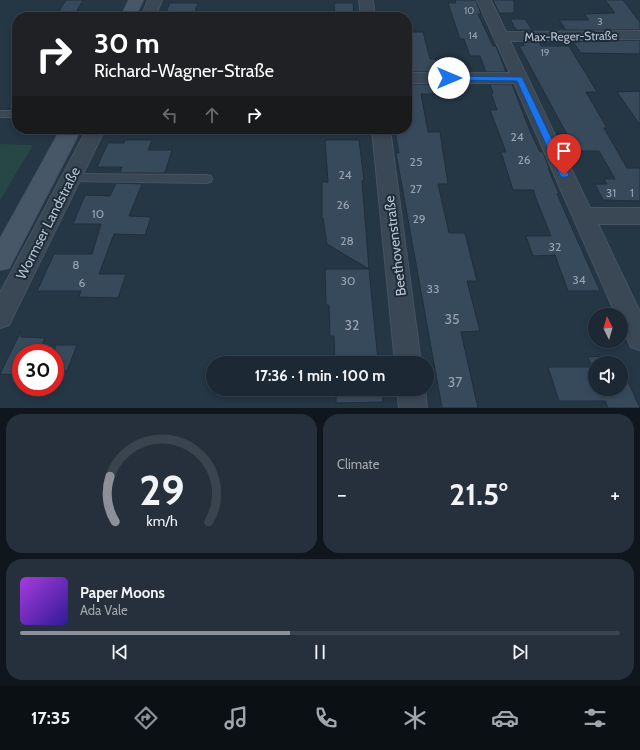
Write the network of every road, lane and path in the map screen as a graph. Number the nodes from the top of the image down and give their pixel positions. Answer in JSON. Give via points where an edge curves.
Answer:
{"nodes":[{"id":1,"x":136,"y":0,"type":"edge"},
{"id":2,"x":155,"y":0,"type":"edge"},
{"id":3,"x":366,"y":0,"type":"edge"},
{"id":4,"x":484,"y":0,"type":"edge"},
{"id":5,"x":130,"y":12,"type":"edge"},
{"id":6,"x":150,"y":12,"type":"edge"},
{"id":7,"x":367,"y":12,"type":"edge"},
{"id":8,"x":640,"y":35,"type":"edge"},
{"id":9,"x":501,"y":37,"type":"junction"},
{"id":10,"x":412,"y":78,"type":"edge"},
{"id":11,"x":520,"y":78,"type":"junction"},
{"id":12,"x":0,"y":114,"type":"edge"},
{"id":13,"x":12,"y":114,"type":"edge"},
{"id":14,"x":68,"y":134,"type":"edge"},
{"id":15,"x":94,"y":134,"type":"edge"},
{"id":16,"x":382,"y":134,"type":"edge"},
{"id":17,"x":72,"y":178,"type":"junction"},
{"id":18,"x":207,"y":179,"type":"dead end"},
{"id":19,"x":583,"y":216,"type":"junction"},
{"id":20,"x":640,"y":216,"type":"edge"},
{"id":21,"x":0,"y":261,"type":"edge"},
{"id":22,"x":0,"y":317,"type":"edge"},
{"id":23,"x":640,"y":339,"type":"edge"},
{"id":24,"x":407,"y":356,"type":"edge"},
{"id":25,"x":412,"y":396,"type":"edge"},
{"id":26,"x":413,"y":408,"type":"edge"}],
"edges":[{"from":1,"to":5,"type":"main road"},
{"from":2,"to":6,"type":"street"},
{"from":3,"to":7,"type":"street"},
{"from":4,"to":9,"type":"street"},
{"from":8,"to":9,"type":"street","name":"Max-Reger-Straße"},
{"from":9,"to":11,"type":"street"},
{"from":10,"to":11,"type":"street"},
{"from":11,"to":19,"type":"street"},
{"from":12,"to":13,"type":"lane"},
{"from":14,"to":21,"type":"main road","name":"Wormser Landstraße","via":[[9,234]]},
{"from":15,"to":17,"type":"street","name":"Wormser Landstraße"},
{"from":16,"to":24,"type":"street","name":"Beethovenstraße"},
{"from":17,"to":18,"type":"lane"},
{"from":17,"to":22,"type":"street","name":"Wormser Landstraße"},
{"from":19,"to":20,"type":"street"},
{"from":19,"to":23,"type":"street"},
{"from":25,"to":26,"type":"street"}]}
